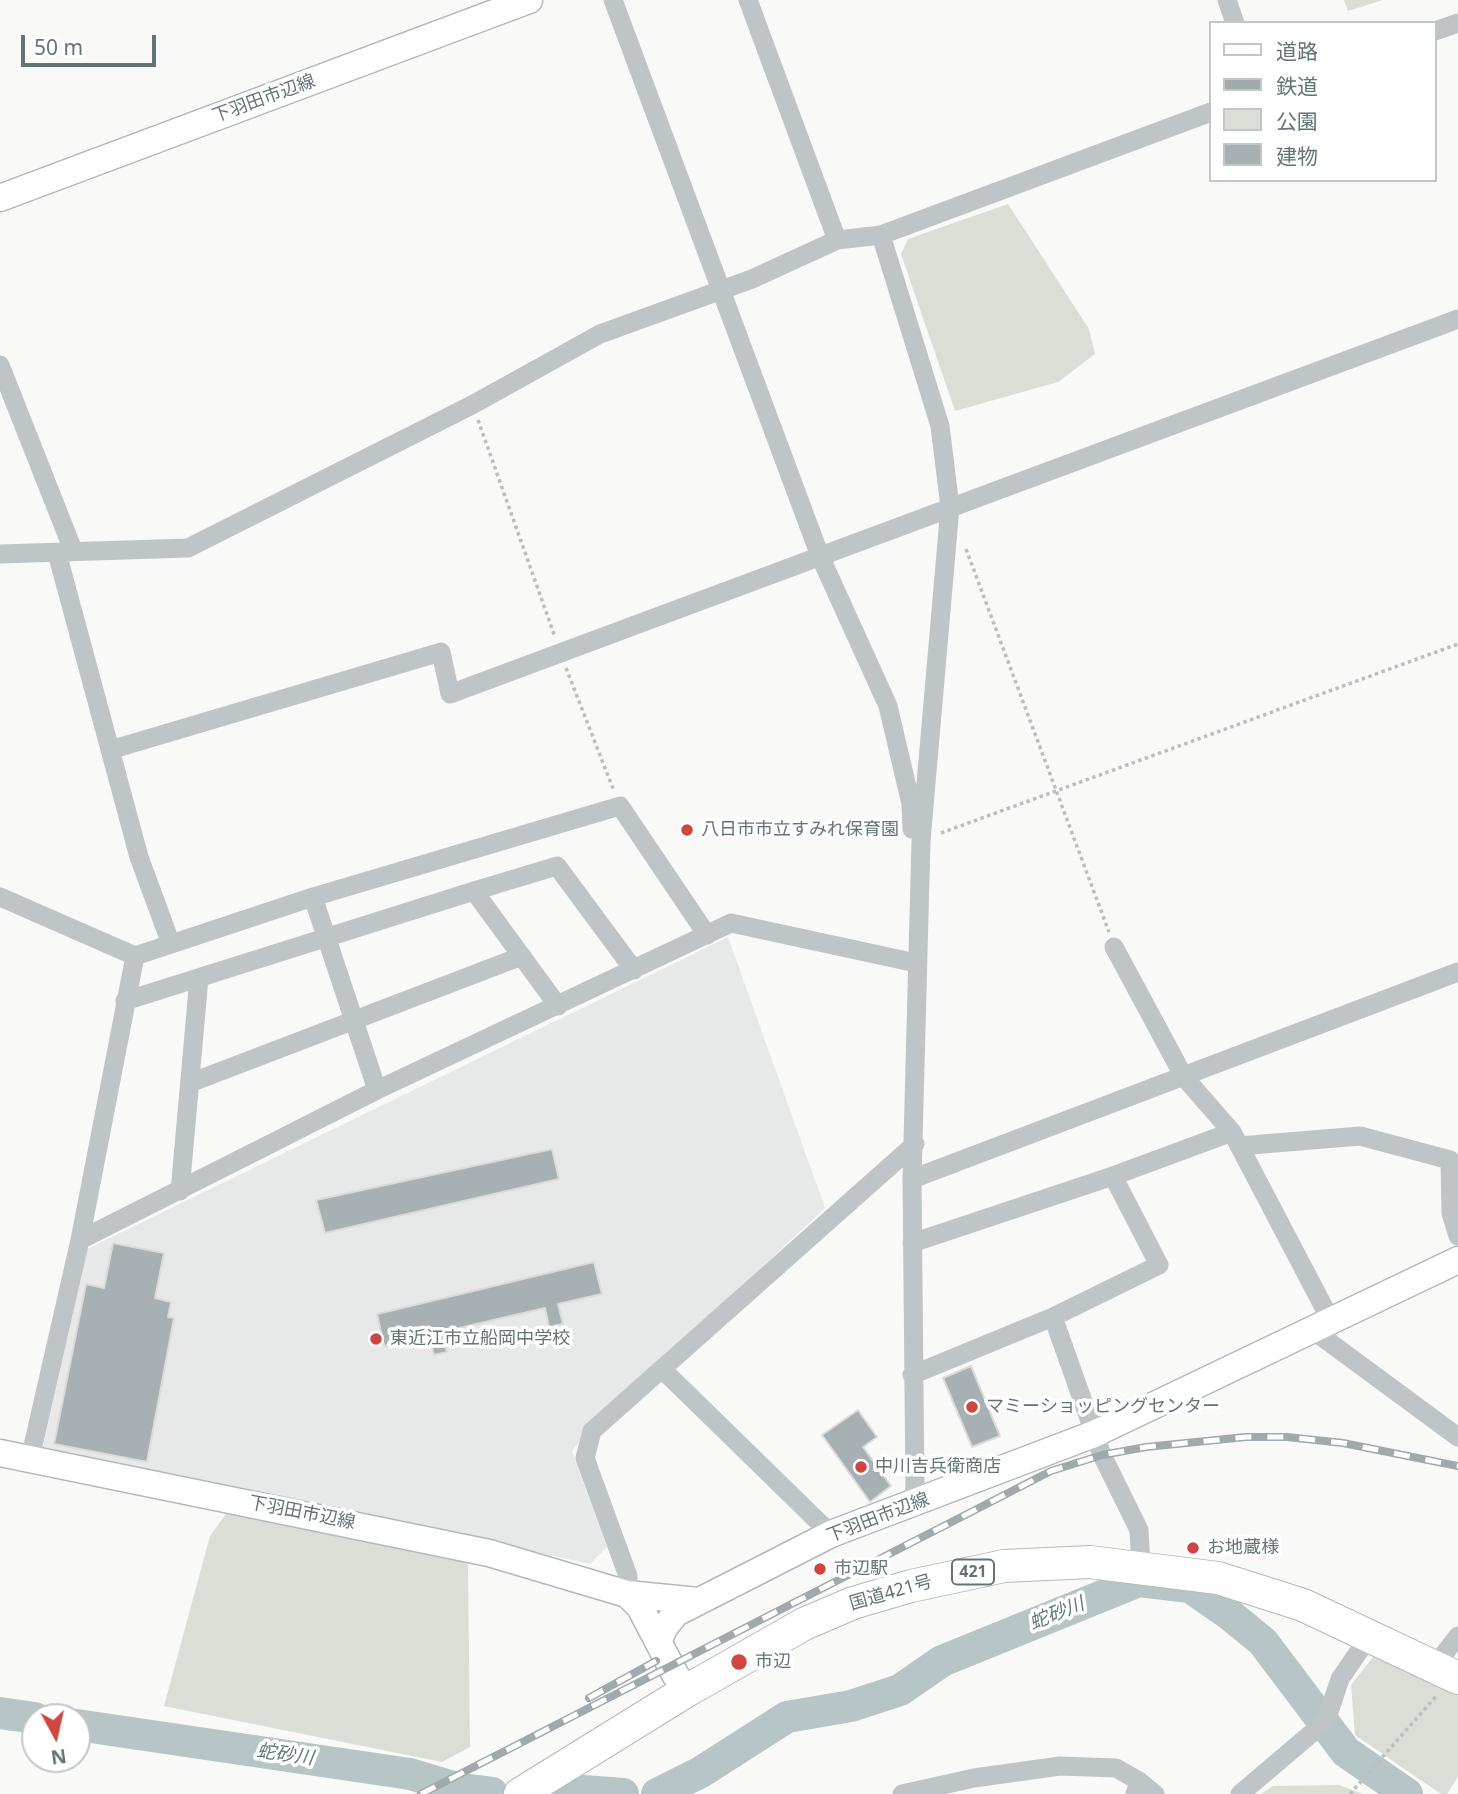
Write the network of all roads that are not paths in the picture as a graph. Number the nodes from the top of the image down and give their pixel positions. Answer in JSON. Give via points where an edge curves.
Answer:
{"nodes":[{"id":1,"x":528,"y":0,"type":"edge"},
{"id":2,"x":612,"y":0,"type":"edge"},
{"id":3,"x":748,"y":0,"type":"edge"},
{"id":4,"x":1227,"y":0,"type":"edge"},
{"id":5,"x":1235,"y":21,"type":"edge"},
{"id":6,"x":1458,"y":23,"type":"edge"},
{"id":7,"x":1437,"y":30,"type":"edge"},
{"id":8,"x":1210,"y":112,"type":"edge"},
{"id":9,"x":0,"y":198,"type":"edge"},
{"id":10,"x":881,"y":235,"type":"junction"},
{"id":11,"x":837,"y":240,"type":"junction"},
{"id":12,"x":722,"y":290,"type":"junction"},
{"id":13,"x":1458,"y":319,"type":"edge"},
{"id":14,"x":0,"y":365,"type":"edge"},
{"id":15,"x":950,"y":507,"type":"junction"},
{"id":16,"x":65,"y":552,"type":"junction"},
{"id":17,"x":0,"y":554,"type":"edge"},
{"id":18,"x":820,"y":556,"type":"junction"},
{"id":19,"x":110,"y":750,"type":"junction"},
{"id":20,"x":921,"y":841,"type":"junction"},
{"id":21,"x":474,"y":891,"type":"junction"},
{"id":22,"x":0,"y":897,"type":"edge"},
{"id":23,"x":313,"y":897,"type":"junction"},
{"id":24,"x":707,"y":935,"type":"junction"},
{"id":25,"x":326,"y":937,"type":"junction"},
{"id":26,"x":171,"y":944,"type":"junction"},
{"id":27,"x":1114,"y":947,"type":"road end"},
{"id":28,"x":135,"y":956,"type":"junction"},
{"id":29,"x":522,"y":956,"type":"junction"},
{"id":30,"x":916,"y":962,"type":"junction"},
{"id":31,"x":634,"y":971,"type":"junction"},
{"id":32,"x":1458,"y":972,"type":"edge"},
{"id":33,"x":200,"y":978,"type":"junction"},
{"id":34,"x":125,"y":1001,"type":"junction"},
{"id":35,"x":558,"y":1006,"type":"junction"},
{"id":36,"x":354,"y":1021,"type":"junction"},
{"id":37,"x":1184,"y":1077,"type":"junction"},
{"id":38,"x":190,"y":1083,"type":"junction"},
{"id":39,"x":377,"y":1090,"type":"junction"},
{"id":40,"x":1235,"y":1139,"type":"junction"},
{"id":41,"x":915,"y":1144,"type":"junction"},
{"id":42,"x":1113,"y":1175,"type":"junction"},
{"id":43,"x":912,"y":1179,"type":"junction"},
{"id":44,"x":180,"y":1191,"type":"junction"},
{"id":45,"x":1458,"y":1236,"type":"edge"},
{"id":46,"x":80,"y":1240,"type":"junction"},
{"id":47,"x":912,"y":1243,"type":"junction"},
{"id":48,"x":1458,"y":1260,"type":"edge"},
{"id":49,"x":1053,"y":1317,"type":"junction"},
{"id":50,"x":1320,"y":1324,"type":"junction"},
{"id":51,"x":663,"y":1370,"type":"junction"},
{"id":52,"x":912,"y":1375,"type":"junction"},
{"id":53,"x":1094,"y":1434,"type":"junction"},
{"id":54,"x":1458,"y":1437,"type":"edge"},
{"id":55,"x":0,"y":1454,"type":"edge"},
{"id":56,"x":30,"y":1459,"type":"junction"},
{"id":57,"x":912,"y":1505,"type":"junction"},
{"id":58,"x":831,"y":1534,"type":"junction"},
{"id":59,"x":1141,"y":1567,"type":"junction"},
{"id":60,"x":626,"y":1594,"type":"junction"},
{"id":61,"x":698,"y":1601,"type":"junction"},
{"id":62,"x":1458,"y":1636,"type":"edge"},
{"id":63,"x":1367,"y":1637,"type":"junction"},
{"id":64,"x":659,"y":1640,"type":"junction"},
{"id":65,"x":1449,"y":1674,"type":"edge"},
{"id":66,"x":688,"y":1690,"type":"junction"},
{"id":67,"x":1137,"y":1787,"type":"edge"},
{"id":68,"x":520,"y":1794,"type":"edge"},
{"id":69,"x":902,"y":1794,"type":"edge"},
{"id":70,"x":1155,"y":1794,"type":"edge"},
{"id":71,"x":1240,"y":1794,"type":"edge"}],
"edges":[{"from":1,"to":9,"type":"main road","name":"下羽田市辺線"},
{"from":2,"to":12,"type":"street"},
{"from":3,"to":11,"type":"street"},
{"from":4,"to":5,"type":"street"},
{"from":6,"to":7,"type":"street"},
{"from":8,"to":10,"type":"street"},
{"from":10,"to":11,"type":"street"},
{"from":10,"to":15,"type":"street","via":[[940,426]]},
{"from":11,"to":12,"type":"street"},
{"from":12,"to":16,"type":"street","via":[[600,334],[472,405],[188,548]]},
{"from":12,"to":18,"type":"street"},
{"from":13,"to":15,"type":"street"},
{"from":14,"to":16,"type":"street"},
{"from":15,"to":18,"type":"street"},
{"from":15,"to":20,"type":"street"},
{"from":16,"to":17,"type":"street"},
{"from":16,"to":19,"type":"street"},
{"from":18,"to":19,"type":"street","via":[[450,694],[441,652]]},
{"from":18,"to":20,"type":"street","via":[[888,706],[911,804],[912,831]]},
{"from":19,"to":26,"type":"street","via":[[139,857]]},
{"from":20,"to":30,"type":"street"},
{"from":21,"to":25,"type":"street"},
{"from":21,"to":29,"type":"street"},
{"from":21,"to":31,"type":"street","via":[[557,866]]},
{"from":22,"to":28,"type":"street"},
{"from":23,"to":24,"type":"street","via":[[620,806]]},
{"from":23,"to":25,"type":"street"},
{"from":23,"to":26,"type":"street"},
{"from":24,"to":30,"type":"street","via":[[731,923]]},
{"from":24,"to":31,"type":"street"},
{"from":25,"to":33,"type":"street"},
{"from":25,"to":36,"type":"street"},
{"from":26,"to":28,"type":"street"},
{"from":27,"to":37,"type":"street"},
{"from":28,"to":34,"type":"street"},
{"from":29,"to":35,"type":"street"},
{"from":29,"to":36,"type":"street"},
{"from":30,"to":41,"type":"street"},
{"from":31,"to":35,"type":"street"},
{"from":32,"to":37,"type":"street"},
{"from":33,"to":34,"type":"street"},
{"from":33,"to":38,"type":"street"},
{"from":34,"to":46,"type":"street"},
{"from":35,"to":39,"type":"street"},
{"from":36,"to":38,"type":"street"},
{"from":36,"to":39,"type":"street"},
{"from":37,"to":40,"type":"street"},
{"from":37,"to":43,"type":"street"},
{"from":38,"to":44,"type":"street"},
{"from":39,"to":44,"type":"street"},
{"from":40,"to":42,"type":"street"},
{"from":40,"to":45,"type":"street","via":[[1360,1136],[1450,1160],[1451,1213]]},
{"from":40,"to":50,"type":"street"},
{"from":41,"to":43,"type":"street"},
{"from":41,"to":51,"type":"street"},
{"from":42,"to":47,"type":"street"},
{"from":42,"to":49,"type":"street","via":[[1159,1265]]},
{"from":43,"to":47,"type":"street"},
{"from":44,"to":46,"type":"street"},
{"from":46,"to":56,"type":"street"},
{"from":47,"to":52,"type":"street"},
{"from":48,"to":50,"type":"main road","name":"下羽田市辺線"},
{"from":49,"to":52,"type":"street"},
{"from":49,"to":53,"type":"street"},
{"from":50,"to":53,"type":"main road","name":"下羽田市辺線"},
{"from":50,"to":54,"type":"street"},
{"from":51,"to":58,"type":"street"},
{"from":51,"to":60,"type":"street","via":[[592,1430],[585,1449],[628,1576]]},
{"from":52,"to":57,"type":"street"},
{"from":53,"to":57,"type":"main road","name":"下羽田市辺線"},
{"from":53,"to":59,"type":"street","via":[[1139,1530]]},
{"from":55,"to":56,"type":"main road","name":"下羽田市辺線"},
{"from":56,"to":60,"type":"main road","name":"下羽田市辺線","via":[[489,1553]]},
{"from":57,"to":58,"type":"main road","name":"下羽田市辺線"},
{"from":58,"to":61,"type":"main road","name":"下羽田市辺線"},
{"from":59,"to":63,"type":"highway","name":"国道421号","number":"421","via":[[1218,1578],[1303,1605]]},
{"from":59,"to":66,"type":"highway","name":"国道421号","number":"421","via":[[1090,1562],[1004,1566],[911,1586],[804,1624]]},
{"from":60,"to":61,"type":"main road","name":"下羽田市辺線"},
{"from":60,"to":64,"type":"main road","via":[[640,1607]]},
{"from":61,"to":64,"type":"main road","name":"下羽田市辺線","via":[[676,1612]]},
{"from":62,"to":65,"type":"street"},
{"from":63,"to":65,"type":"highway","name":"国道421号","number":"421"},
{"from":63,"to":71,"type":"street","via":[[1340,1679],[1326,1721]]},
{"from":64,"to":66,"type":"main road"},
{"from":66,"to":68,"type":"highway","name":"国道421号","number":"421"},
{"from":67,"to":69,"type":"street","via":[[1116,1768],[1060,1766]]},
{"from":67,"to":70,"type":"street"}]}
